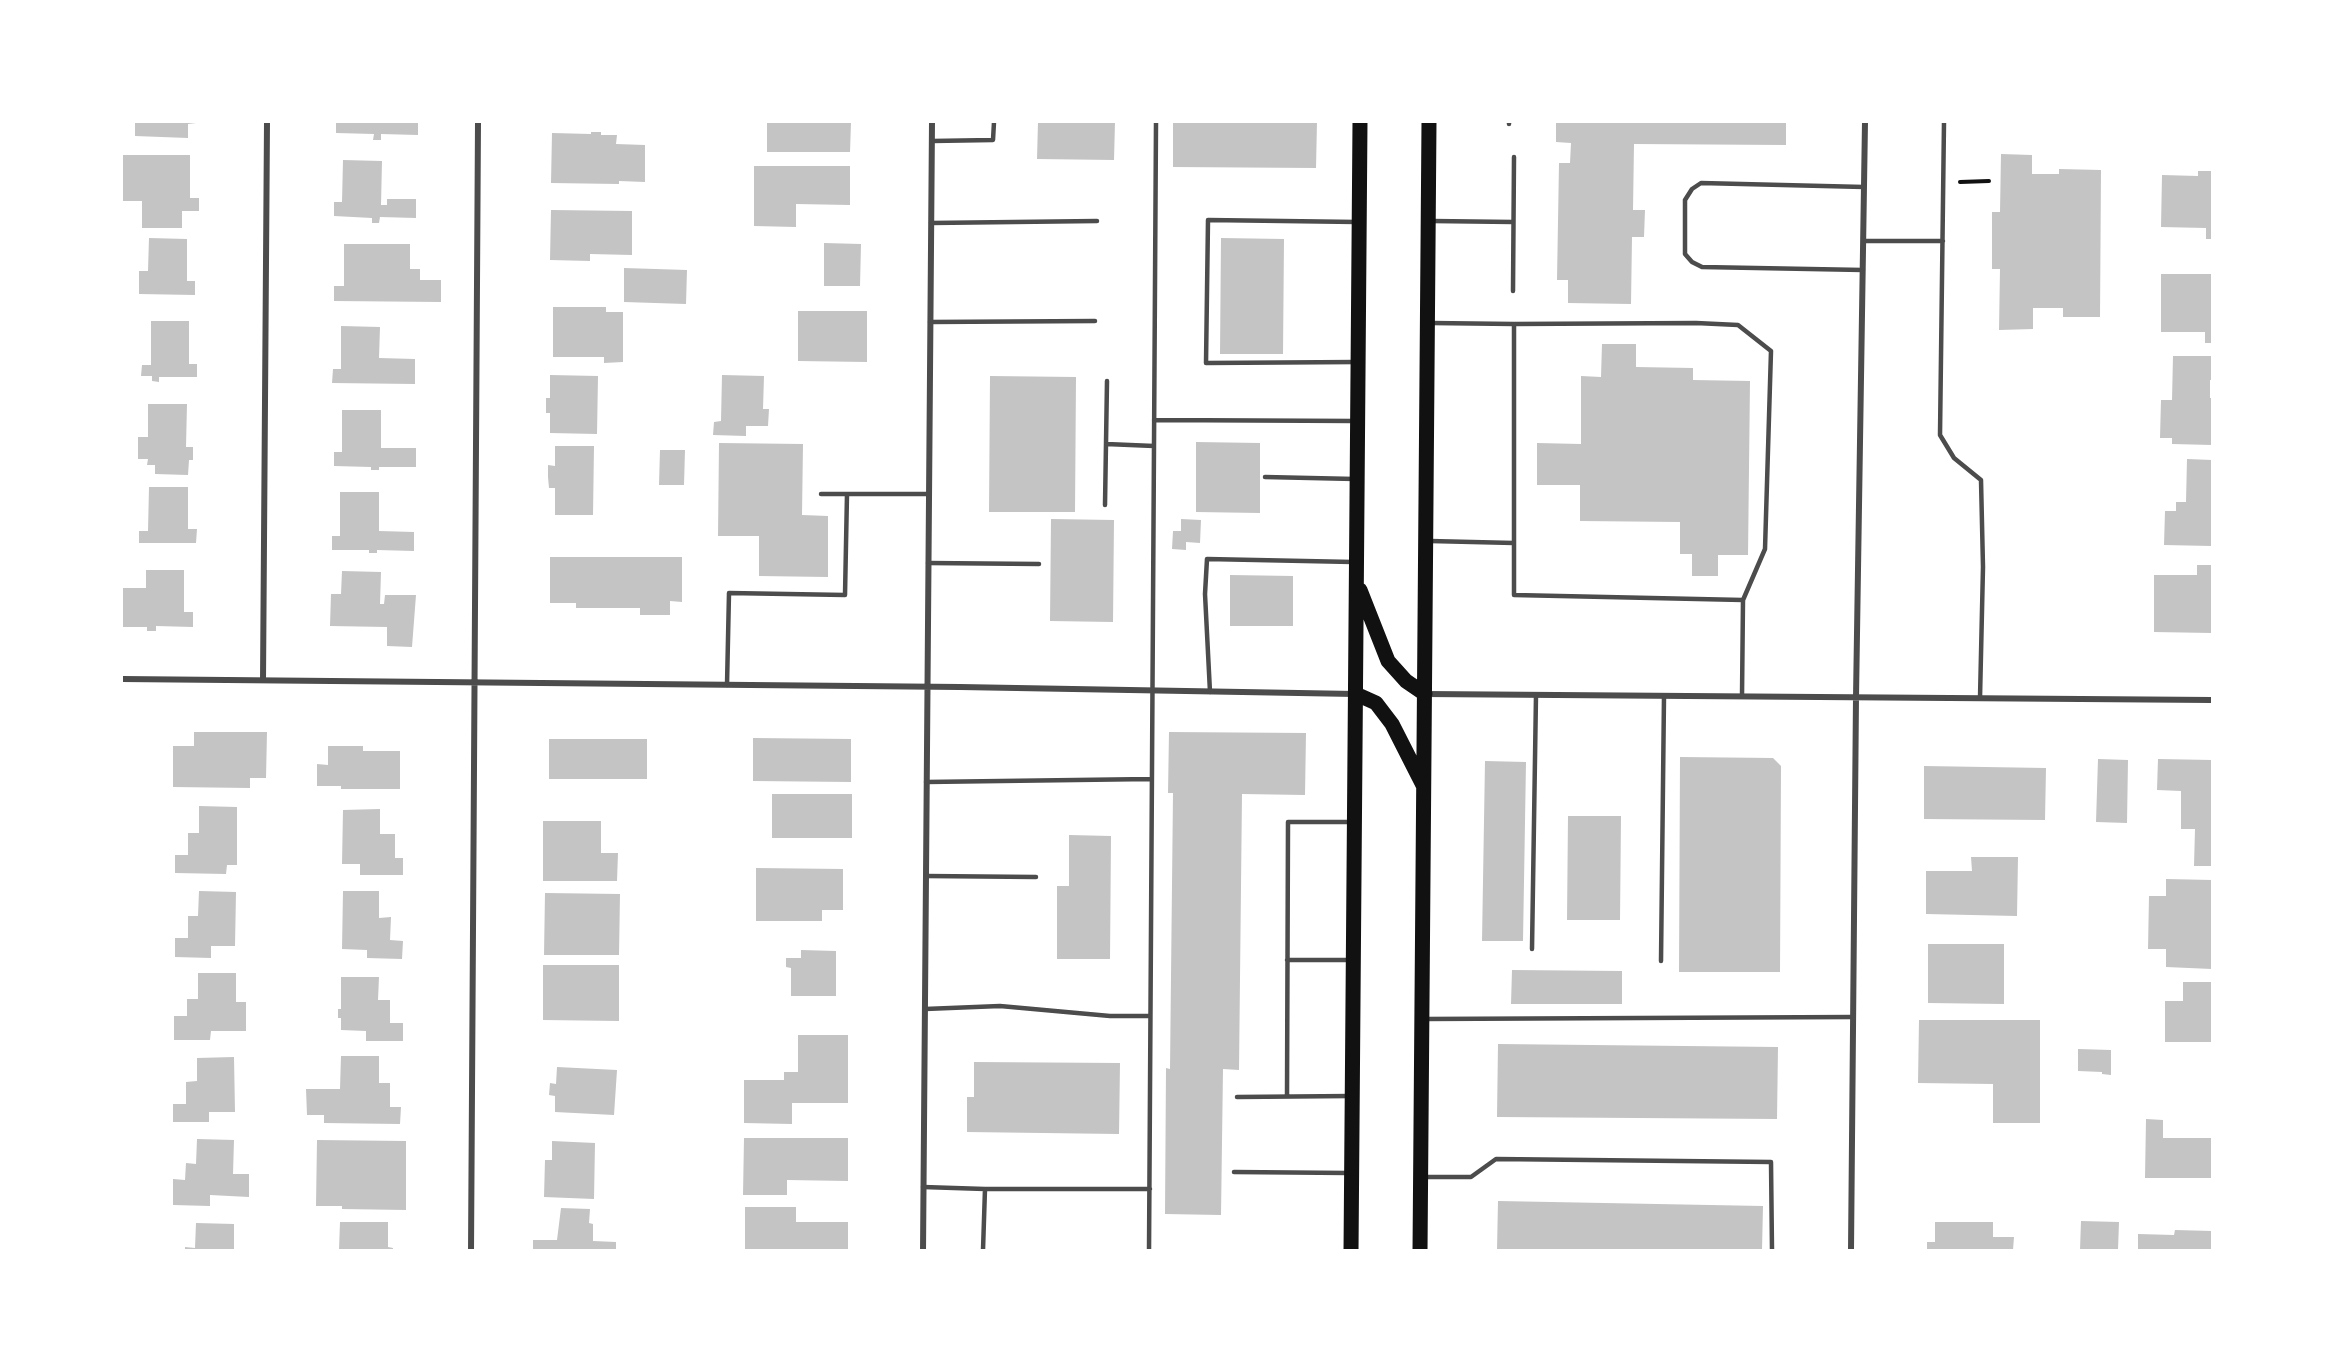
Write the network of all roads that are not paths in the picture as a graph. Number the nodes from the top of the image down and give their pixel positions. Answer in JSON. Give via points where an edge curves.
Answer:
{"nodes":[{"id":1,"x":267,"y":122,"type":"edge"},
{"id":2,"x":478,"y":122,"type":"edge"},
{"id":3,"x":932,"y":122,"type":"edge"},
{"id":4,"x":994,"y":122,"type":"edge"},
{"id":5,"x":1156,"y":122,"type":"edge"},
{"id":6,"x":1360,"y":122,"type":"edge"},
{"id":7,"x":1429,"y":122,"type":"edge"},
{"id":8,"x":1865,"y":122,"type":"edge"},
{"id":9,"x":1944,"y":122,"type":"edge"},
{"id":10,"x":932,"y":141,"type":"junction"},
{"id":11,"x":1514,"y":157,"type":"dead end"},
{"id":12,"x":1864,"y":187,"type":"junction"},
{"id":13,"x":1097,"y":221,"type":"dead end"},
{"id":14,"x":1429,"y":221,"type":"junction"},
{"id":15,"x":1360,"y":222,"type":"junction"},
{"id":16,"x":1513,"y":222,"type":"junction"},
{"id":17,"x":931,"y":223,"type":"junction"},
{"id":18,"x":1942,"y":240,"type":"junction"},
{"id":19,"x":1863,"y":241,"type":"junction"},
{"id":20,"x":1863,"y":270,"type":"junction"},
{"id":21,"x":1513,"y":291,"type":"dead end"},
{"id":22,"x":1095,"y":321,"type":"dead end"},
{"id":23,"x":930,"y":322,"type":"junction"},
{"id":24,"x":1428,"y":323,"type":"junction"},
{"id":25,"x":1514,"y":324,"type":"junction"},
{"id":26,"x":1359,"y":362,"type":"junction"},
{"id":27,"x":1107,"y":381,"type":"dead end"},
{"id":28,"x":1154,"y":420,"type":"junction"},
{"id":29,"x":1358,"y":421,"type":"junction"},
{"id":30,"x":1106,"y":444,"type":"junction"},
{"id":31,"x":1154,"y":446,"type":"junction"},
{"id":32,"x":1265,"y":477,"type":"dead end"},
{"id":33,"x":1358,"y":479,"type":"junction"},
{"id":34,"x":821,"y":494,"type":"dead end"},
{"id":35,"x":848,"y":494,"type":"junction"},
{"id":36,"x":928,"y":494,"type":"junction"},
{"id":37,"x":1105,"y":506,"type":"dead end"},
{"id":38,"x":1426,"y":541,"type":"junction"},
{"id":39,"x":1514,"y":543,"type":"junction"},
{"id":40,"x":1357,"y":562,"type":"junction"},
{"id":41,"x":928,"y":563,"type":"junction"},
{"id":42,"x":1039,"y":564,"type":"dead end"},
{"id":43,"x":1357,"y":581,"type":"junction"},
{"id":44,"x":1743,"y":600,"type":"junction"},
{"id":45,"x":122,"y":679,"type":"edge"},
{"id":46,"x":263,"y":680,"type":"junction"},
{"id":47,"x":474,"y":682,"type":"junction"},
{"id":48,"x":727,"y":685,"type":"junction"},
{"id":49,"x":927,"y":687,"type":"junction"},
{"id":50,"x":1152,"y":690,"type":"junction"},
{"id":51,"x":1210,"y":692,"type":"junction"},
{"id":52,"x":1356,"y":694,"type":"junction"},
{"id":53,"x":1425,"y":694,"type":"junction"},
{"id":54,"x":1536,"y":695,"type":"junction"},
{"id":55,"x":1664,"y":696,"type":"junction"},
{"id":56,"x":1742,"y":696,"type":"junction"},
{"id":57,"x":1856,"y":697,"type":"junction"},
{"id":58,"x":1980,"y":698,"type":"junction"},
{"id":59,"x":2212,"y":700,"type":"edge"},
{"id":60,"x":1151,"y":779,"type":"junction"},
{"id":61,"x":926,"y":782,"type":"junction"},
{"id":62,"x":1424,"y":788,"type":"junction"},
{"id":63,"x":1355,"y":822,"type":"junction"},
{"id":64,"x":926,"y":876,"type":"junction"},
{"id":65,"x":1036,"y":877,"type":"dead end"},
{"id":66,"x":1532,"y":949,"type":"dead end"},
{"id":67,"x":1287,"y":960,"type":"junction"},
{"id":68,"x":1353,"y":960,"type":"junction"},
{"id":69,"x":1661,"y":961,"type":"dead end"},
{"id":70,"x":925,"y":1009,"type":"junction"},
{"id":71,"x":1150,"y":1016,"type":"junction"},
{"id":72,"x":1853,"y":1017,"type":"junction"},
{"id":73,"x":1422,"y":1019,"type":"junction"},
{"id":74,"x":1237,"y":1096,"type":"dead end"},
{"id":75,"x":1287,"y":1096,"type":"junction"},
{"id":76,"x":1352,"y":1096,"type":"junction"},
{"id":77,"x":1234,"y":1172,"type":"dead end"},
{"id":78,"x":1352,"y":1173,"type":"junction"},
{"id":79,"x":1421,"y":1177,"type":"junction"},
{"id":80,"x":923,"y":1187,"type":"junction"},
{"id":81,"x":985,"y":1189,"type":"junction"},
{"id":82,"x":1150,"y":1189,"type":"junction"},
{"id":83,"x":471,"y":1251,"type":"edge"},
{"id":84,"x":923,"y":1251,"type":"edge"},
{"id":85,"x":983,"y":1251,"type":"edge"},
{"id":86,"x":1149,"y":1251,"type":"edge"},
{"id":87,"x":1351,"y":1251,"type":"edge"},
{"id":88,"x":1420,"y":1251,"type":"edge"},
{"id":89,"x":1772,"y":1251,"type":"edge"},
{"id":90,"x":1851,"y":1251,"type":"edge"}],
"edges":[{"from":1,"to":46,"type":"street"},
{"from":2,"to":47,"type":"street"},
{"from":3,"to":10,"type":"street"},
{"from":4,"to":10,"type":"lane","via":[[993,141]]},
{"from":5,"to":28,"type":"lane"},
{"from":6,"to":15,"type":"main road"},
{"from":7,"to":14,"type":"main road"},
{"from":8,"to":12,"type":"street"},
{"from":9,"to":18,"type":"lane"},
{"from":10,"to":17,"type":"street"},
{"from":11,"to":16,"type":"lane"},
{"from":12,"to":19,"type":"street"},
{"from":12,"to":20,"type":"lane","via":[[1701,183],[1685,200],[1685,254],[1702,267]]},
{"from":13,"to":17,"type":"lane"},
{"from":14,"to":16,"type":"lane"},
{"from":14,"to":24,"type":"main road"},
{"from":15,"to":26,"type":"main road"},
{"from":15,"to":26,"type":"lane","via":[[1208,220],[1206,363]]},
{"from":16,"to":21,"type":"lane"},
{"from":17,"to":23,"type":"street"},
{"from":18,"to":19,"type":"lane"},
{"from":18,"to":58,"type":"lane","via":[[1940,435],[1954,459],[1981,480]]},
{"from":19,"to":20,"type":"street"},
{"from":20,"to":57,"type":"street"},
{"from":22,"to":23,"type":"lane"},
{"from":23,"to":36,"type":"street"},
{"from":24,"to":25,"type":"lane"},
{"from":24,"to":38,"type":"main road"},
{"from":25,"to":39,"type":"lane"},
{"from":25,"to":44,"type":"lane","via":[[1738,325],[1771,351],[1765,549]]},
{"from":26,"to":29,"type":"main road"},
{"from":27,"to":30,"type":"lane"},
{"from":28,"to":29,"type":"lane"},
{"from":28,"to":31,"type":"lane"},
{"from":29,"to":33,"type":"main road"},
{"from":30,"to":31,"type":"lane"},
{"from":30,"to":37,"type":"lane"},
{"from":31,"to":50,"type":"lane"},
{"from":32,"to":33,"type":"lane"},
{"from":33,"to":40,"type":"main road"},
{"from":34,"to":35,"type":"lane"},
{"from":35,"to":36,"type":"lane"},
{"from":35,"to":48,"type":"lane","via":[[845,595],[729,593]]},
{"from":36,"to":41,"type":"street"},
{"from":38,"to":39,"type":"lane"},
{"from":38,"to":53,"type":"main road"},
{"from":39,"to":44,"type":"lane","via":[[1514,595]]},
{"from":40,"to":43,"type":"main road"},
{"from":40,"to":51,"type":"lane","via":[[1207,559]]},
{"from":41,"to":42,"type":"lane"},
{"from":41,"to":49,"type":"street"},
{"from":43,"to":52,"type":"main road"},
{"from":43,"to":53,"type":"main road","via":[[1388,661]]},
{"from":44,"to":56,"type":"lane"},
{"from":45,"to":46,"type":"street"},
{"from":46,"to":47,"type":"street"},
{"from":47,"to":48,"type":"street"},
{"from":47,"to":83,"type":"street"},
{"from":48,"to":49,"type":"street"},
{"from":49,"to":50,"type":"street"},
{"from":49,"to":61,"type":"street"},
{"from":50,"to":51,"type":"street"},
{"from":50,"to":60,"type":"lane"},
{"from":51,"to":52,"type":"street"},
{"from":52,"to":62,"type":"main road","via":[[1376,703],[1392,724]]},
{"from":52,"to":63,"type":"main road"},
{"from":53,"to":54,"type":"street"},
{"from":53,"to":62,"type":"main road"},
{"from":54,"to":55,"type":"street"},
{"from":54,"to":66,"type":"lane"},
{"from":55,"to":56,"type":"street"},
{"from":55,"to":69,"type":"lane"},
{"from":56,"to":57,"type":"street"},
{"from":57,"to":58,"type":"street"},
{"from":57,"to":72,"type":"street"},
{"from":58,"to":59,"type":"street"},
{"from":60,"to":61,"type":"lane"},
{"from":60,"to":71,"type":"lane"},
{"from":61,"to":64,"type":"street"},
{"from":62,"to":73,"type":"main road"},
{"from":63,"to":67,"type":"lane","via":[[1288,822]]},
{"from":63,"to":68,"type":"main road"},
{"from":64,"to":65,"type":"lane"},
{"from":64,"to":70,"type":"street"},
{"from":67,"to":68,"type":"lane"},
{"from":67,"to":75,"type":"lane"},
{"from":68,"to":76,"type":"main road"},
{"from":70,"to":71,"type":"lane","via":[[1000,1006]]},
{"from":70,"to":80,"type":"street"},
{"from":71,"to":82,"type":"lane"},
{"from":72,"to":73,"type":"lane"},
{"from":72,"to":90,"type":"street"},
{"from":73,"to":79,"type":"main road"},
{"from":74,"to":75,"type":"lane"},
{"from":75,"to":76,"type":"lane"},
{"from":76,"to":78,"type":"main road"},
{"from":77,"to":78,"type":"lane"},
{"from":78,"to":87,"type":"main road"},
{"from":79,"to":88,"type":"main road"},
{"from":79,"to":89,"type":"lane","via":[[1471,1177],[1496,1159],[1771,1162]]},
{"from":80,"to":81,"type":"lane"},
{"from":80,"to":84,"type":"street"},
{"from":81,"to":82,"type":"lane"},
{"from":81,"to":85,"type":"lane"},
{"from":82,"to":86,"type":"lane"}]}
